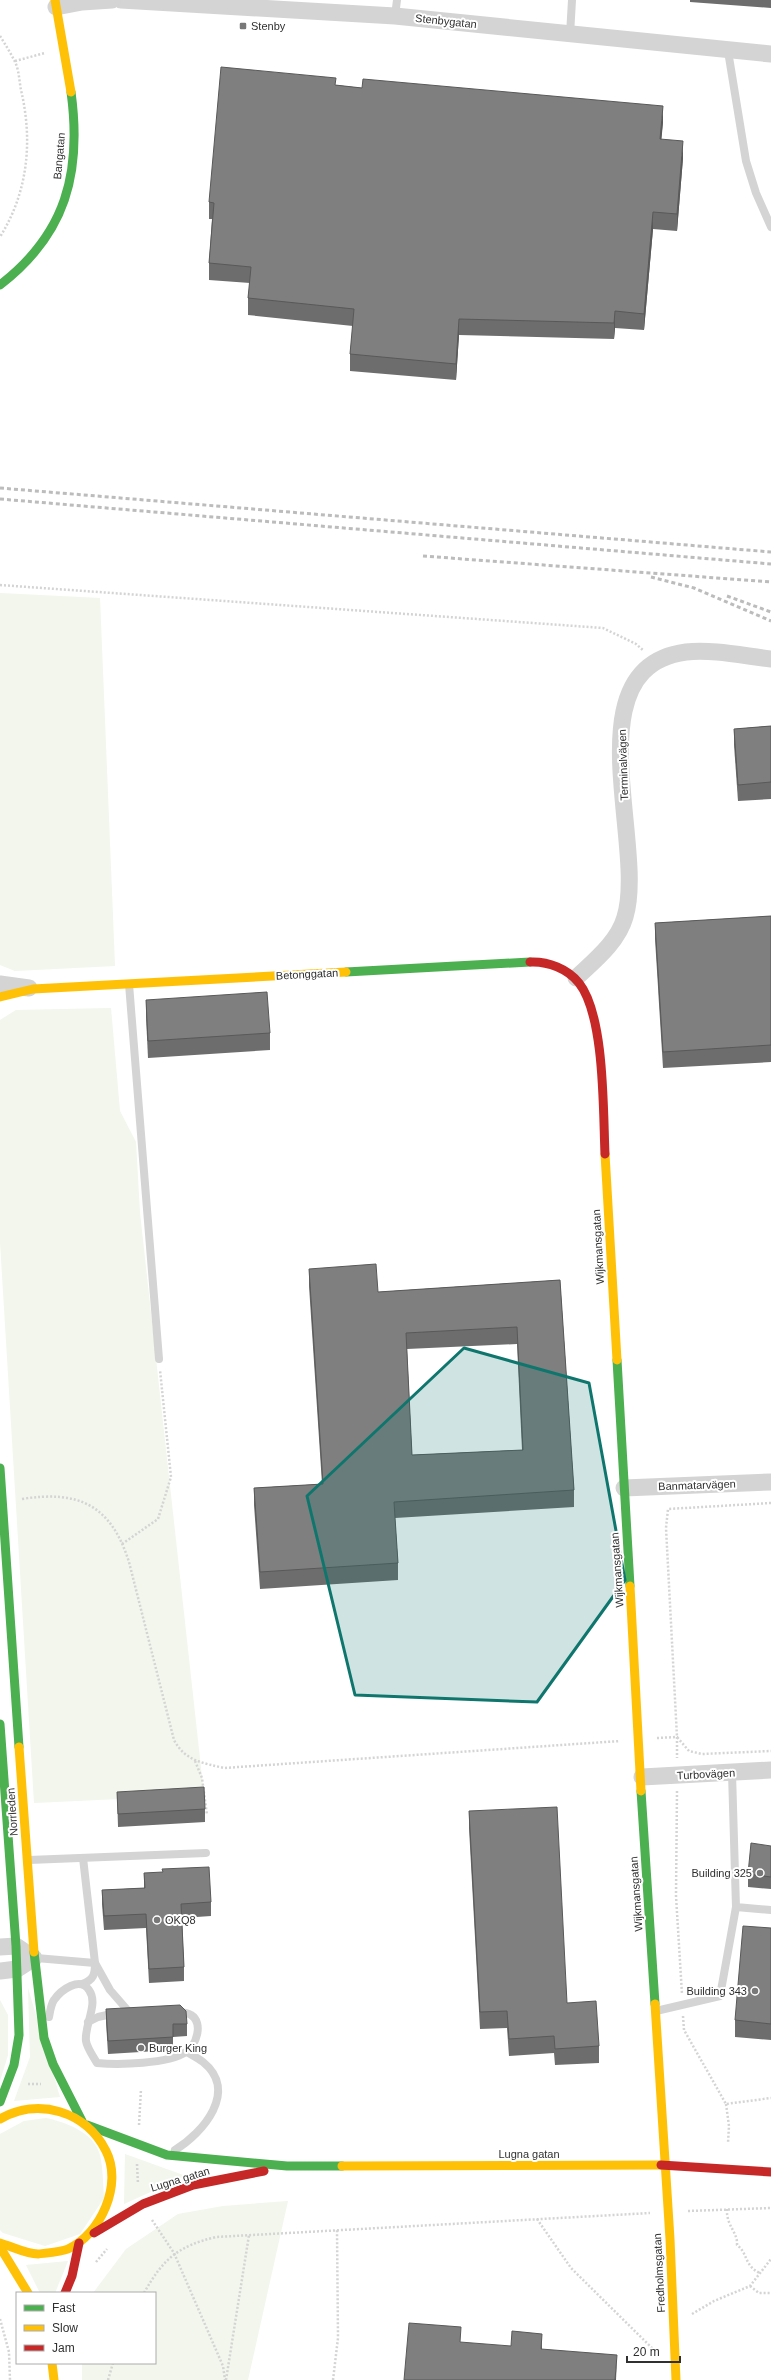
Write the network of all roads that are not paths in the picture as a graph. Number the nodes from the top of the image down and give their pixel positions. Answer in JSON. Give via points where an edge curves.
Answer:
{"nodes":[{"id":1,"x":112,"y":0,"type":"edge"},
{"id":2,"x":121,"y":0,"type":"edge"},
{"id":3,"x":572,"y":0,"type":"edge"},
{"id":4,"x":55,"y":4,"type":"edge"},
{"id":5,"x":396,"y":8,"type":"edge"},
{"id":6,"x":570,"y":35,"type":"junction"},
{"id":7,"x":728,"y":51,"type":"junction"},
{"id":8,"x":771,"y":54,"type":"edge"},
{"id":9,"x":771,"y":227,"type":"edge"},
{"id":10,"x":0,"y":285,"type":"edge"},
{"id":11,"x":771,"y":659,"type":"edge"},
{"id":12,"x":576,"y":978,"type":"junction"},
{"id":13,"x":129,"y":983,"type":"junction"},
{"id":14,"x":0,"y":984,"type":"edge"},
{"id":15,"x":33,"y":989,"type":"junction"},
{"id":16,"x":0,"y":997,"type":"edge"},
{"id":17,"x":158,"y":1359,"type":"road end"},
{"id":18,"x":0,"y":1468,"type":"edge"},
{"id":19,"x":771,"y":1482,"type":"edge"},
{"id":20,"x":624,"y":1488,"type":"junction"},
{"id":21,"x":0,"y":1724,"type":"edge"},
{"id":22,"x":771,"y":1770,"type":"edge"},
{"id":23,"x":732,"y":1773,"type":"junction"},
{"id":24,"x":642,"y":1776,"type":"junction"},
{"id":25,"x":206,"y":1853,"type":"dead end"},
{"id":26,"x":83,"y":1858,"type":"junction"},
{"id":27,"x":28,"y":1860,"type":"junction"},
{"id":28,"x":736,"y":1907,"type":"junction"},
{"id":29,"x":771,"y":1910,"type":"edge"},
{"id":30,"x":8,"y":1947,"type":"edge"},
{"id":31,"x":34,"y":1958,"type":"junction"},
{"id":32,"x":95,"y":1962,"type":"junction"},
{"id":33,"x":17,"y":1969,"type":"junction"},
{"id":34,"x":0,"y":1971,"type":"edge"},
{"id":35,"x":82,"y":1984,"type":"junction"},
{"id":36,"x":165,"y":2011,"type":"edge"},
{"id":37,"x":655,"y":2012,"type":"junction"},
{"id":38,"x":130,"y":2013,"type":"junction"},
{"id":39,"x":141,"y":2013,"type":"edge"},
{"id":40,"x":88,"y":2022,"type":"junction"},
{"id":41,"x":44,"y":2038,"type":"junction"},
{"id":42,"x":187,"y":2052,"type":"junction"},
{"id":43,"x":0,"y":2102,"type":"edge"},
{"id":44,"x":0,"y":2119,"type":"edge"},
{"id":45,"x":85,"y":2123,"type":"junction"},
{"id":46,"x":167,"y":2155,"type":"junction"},
{"id":47,"x":664,"y":2165,"type":"junction"},
{"id":48,"x":287,"y":2166,"type":"junction"},
{"id":49,"x":771,"y":2172,"type":"edge"},
{"id":50,"x":88,"y":2237,"type":"junction"},
{"id":51,"x":0,"y":2243,"type":"edge"},
{"id":52,"x":79,"y":2243,"type":"junction"},
{"id":53,"x":0,"y":2247,"type":"edge"},
{"id":54,"x":27,"y":2292,"type":"edge"},
{"id":55,"x":65,"y":2292,"type":"edge"},
{"id":56,"x":52,"y":2364,"type":"edge"},
{"id":57,"x":54,"y":2380,"type":"edge"},
{"id":58,"x":676,"y":2380,"type":"edge"}],
"edges":[{"from":1,"to":4,"type":"street"},
{"from":2,"to":5,"type":"street","name":"Stenbygatan"},
{"from":3,"to":6,"type":"lane"},
{"from":4,"to":10,"type":"main road","name":"Bangatan","via":[[74,121],[67,196],[49,234],[19,271]]},
{"from":5,"to":6,"type":"street","name":"Stenbygatan"},
{"from":6,"to":7,"type":"street","name":"Stenbygatan"},
{"from":7,"to":8,"type":"street","name":"Stenbygatan"},
{"from":7,"to":9,"type":"lane","via":[[746,161]]},
{"from":11,"to":12,"type":"street","name":"Terminalvägen","via":[[702,652],[672,655],[657,661],[642,672],[633,683],[622,718],[620,747],[630,897],[625,918],[615,937]]},
{"from":12,"to":13,"type":"main road","name":"Betonggatan","via":[[559,967],[534,962]]},
{"from":12,"to":20,"type":"main road","name":"Wijkmansgatan","via":[[589,1004],[596,1027],[600,1064]]},
{"from":13,"to":15,"type":"main road","name":"Betonggatan"},
{"from":13,"to":17,"type":"lane"},
{"from":14,"to":15,"type":"street","name":"Betonggatan"},
{"from":15,"to":16,"type":"main road","name":"Betonggatan"},
{"from":18,"to":27,"type":"main road","name":"Norrleden"},
{"from":19,"to":20,"type":"street","name":"Banmatarvägen"},
{"from":20,"to":24,"type":"main road","name":"Wijkmansgatan"},
{"from":21,"to":30,"type":"main road","name":"Norrleden"},
{"from":22,"to":23,"type":"street","name":"Turbovägen"},
{"from":23,"to":24,"type":"street","name":"Turbovägen"},
{"from":23,"to":28,"type":"lane"},
{"from":24,"to":37,"type":"main road","name":"Wijkmansgatan"},
{"from":25,"to":26,"type":"lane"},
{"from":26,"to":27,"type":"lane"},
{"from":26,"to":32,"type":"lane"},
{"from":27,"to":31,"type":"main road","name":"Norrleden"},
{"from":28,"to":29,"type":"lane"},
{"from":28,"to":37,"type":"lane","via":[[720,1996]]},
{"from":30,"to":31,"type":"street"},
{"from":30,"to":33,"type":"main road","name":"Norrleden"},
{"from":31,"to":32,"type":"lane"},
{"from":31,"to":33,"type":"street"},
{"from":31,"to":41,"type":"main road","name":"Norrleden"},
{"from":32,"to":35,"type":"lane","via":[[95,1975],[90,1981]]},
{"from":32,"to":38,"type":"lane","via":[[110,1990]]},
{"from":33,"to":34,"type":"street"},
{"from":33,"to":43,"type":"main road","name":"Norrleden","via":[[19,2035],[14,2065]]},
{"from":35,"to":40,"type":"lane","via":[[89,1990],[92,1998]]},
{"from":35,"to":41,"type":"lane","via":[[75,1984],[63,1990],[53,2001]]},
{"from":36,"to":42,"type":"lane","via":[[183,2012],[196,2020],[198,2032],[194,2044]]},
{"from":37,"to":47,"type":"main road","name":"Wijkmansgatan"},
{"from":38,"to":39,"type":"lane"},
{"from":38,"to":40,"type":"lane","via":[[98,2017]]},
{"from":40,"to":42,"type":"lane","via":[[86,2043],[97,2063],[151,2061],[174,2058]]},
{"from":41,"to":45,"type":"main road","name":"Norrleden","via":[[53,2064]]},
{"from":42,"to":46,"type":"lane","via":[[203,2062],[214,2075],[218,2090],[215,2108],[200,2131]]},
{"from":44,"to":45,"type":"main road","name":"Lugna gatan","via":[[21,2110],[37,2107],[68,2114]]},
{"from":45,"to":46,"type":"main road","name":"Lugna gatan"},
{"from":45,"to":50,"type":"main road","via":[[101,2141],[107,2154],[113,2181],[110,2202],[101,2221]]},
{"from":46,"to":48,"type":"main road","name":"Lugna gatan"},
{"from":47,"to":48,"type":"main road","name":"Lugna gatan"},
{"from":47,"to":49,"type":"main road","name":"Lugna gatan"},
{"from":47,"to":58,"type":"main road","name":"Fredholmsgatan"},
{"from":48,"to":50,"type":"main road","name":"Lugna gatan","via":[[193,2185],[143,2204]]},
{"from":50,"to":52,"type":"main road"},
{"from":51,"to":52,"type":"main road","via":[[16,2252],[38,2255],[59,2252]]},
{"from":52,"to":55,"type":"main road","via":[[72,2276]]},
{"from":53,"to":54,"type":"main road"},
{"from":56,"to":57,"type":"main road"}]}
